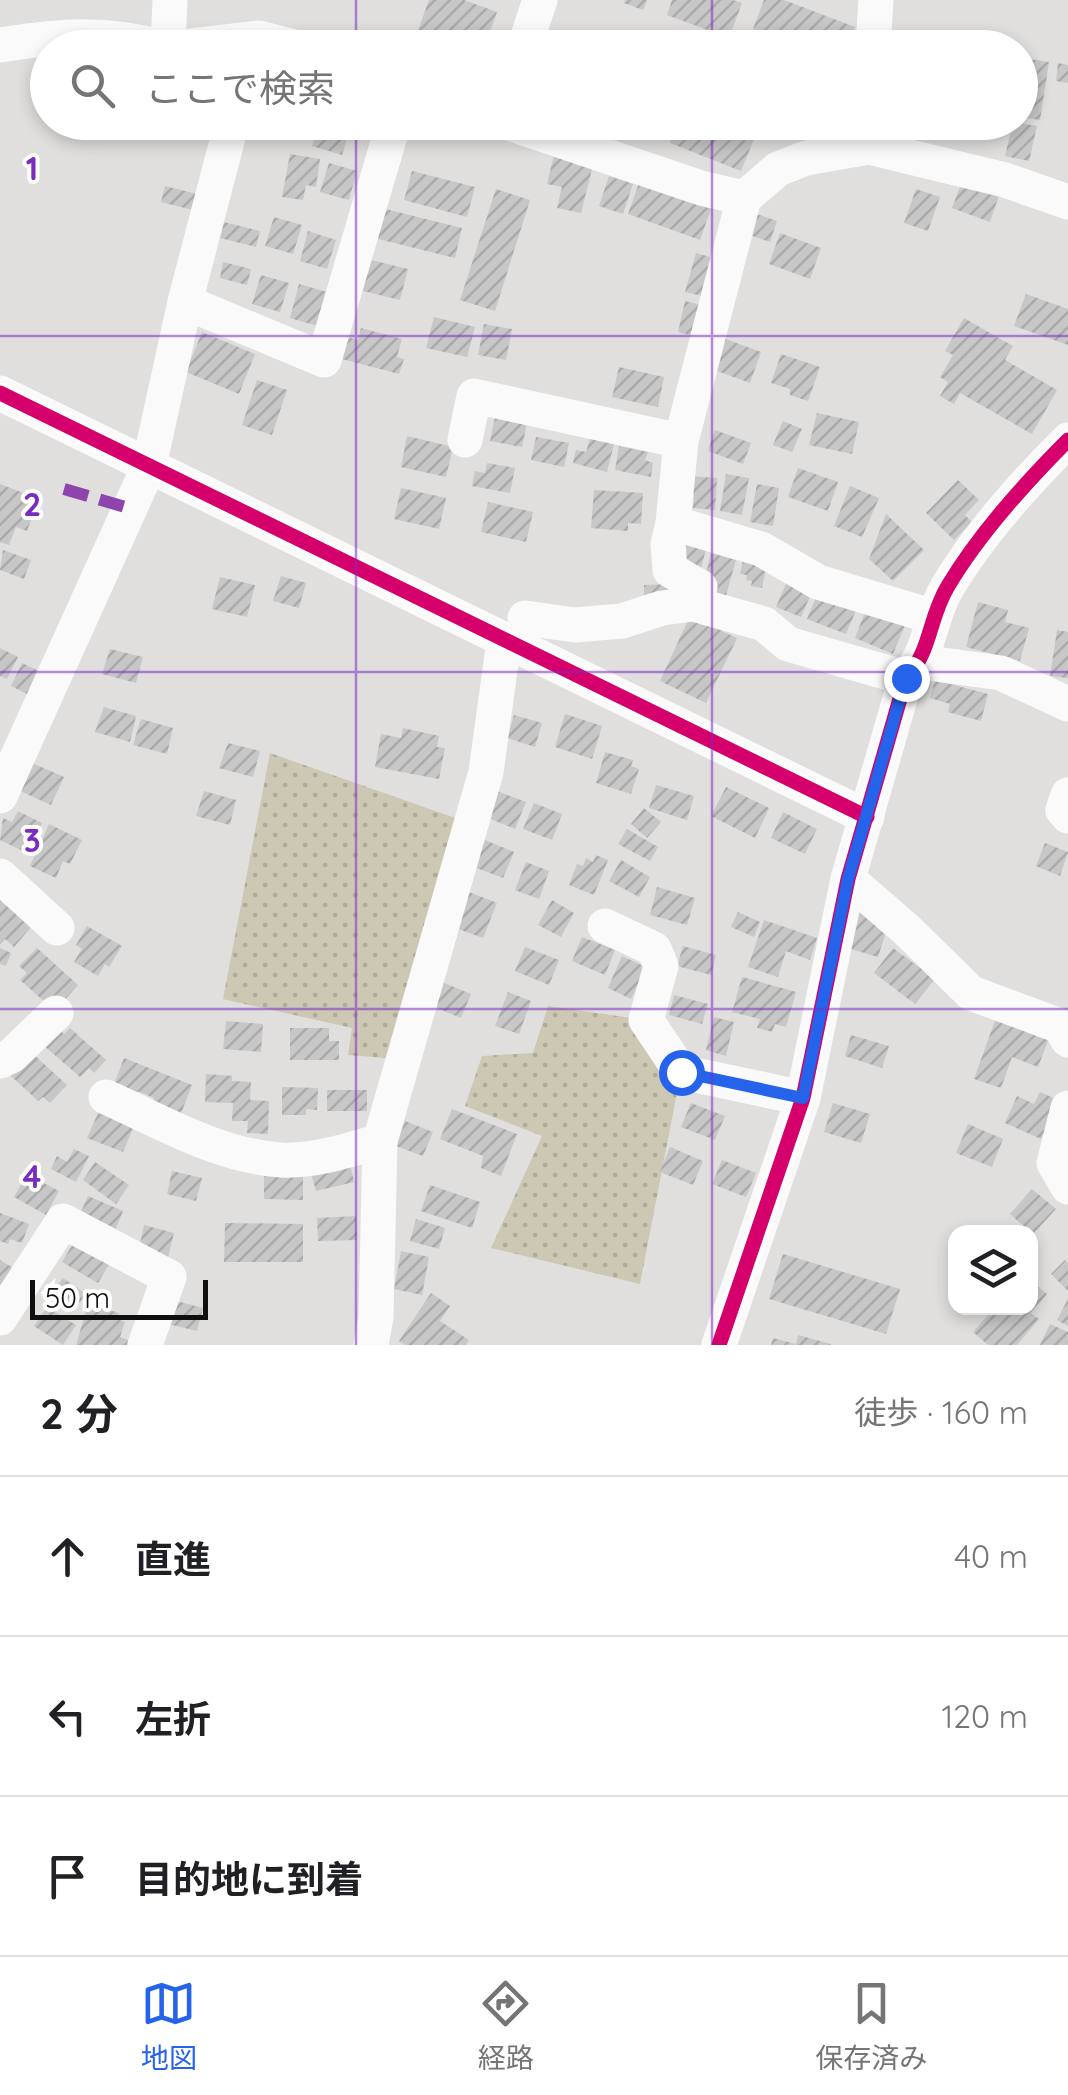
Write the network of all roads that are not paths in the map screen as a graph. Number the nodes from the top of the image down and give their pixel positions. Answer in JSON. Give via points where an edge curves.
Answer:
{"nodes":[{"id":1,"x":170,"y":0,"type":"edge"},
{"id":2,"x":540,"y":0,"type":"edge"},
{"id":3,"x":876,"y":0,"type":"edge"},
{"id":4,"x":169,"y":30,"type":"edge"},
{"id":5,"x":530,"y":30,"type":"edge"},
{"id":6,"x":874,"y":30,"type":"edge"},
{"id":7,"x":30,"y":40,"type":"edge"},
{"id":8,"x":0,"y":45,"type":"edge"},
{"id":9,"x":227,"y":140,"type":"edge"},
{"id":10,"x":389,"y":140,"type":"edge"},
{"id":11,"x":559,"y":140,"type":"edge"},
{"id":12,"x":855,"y":140,"type":"edge"},
{"id":13,"x":884,"y":140,"type":"edge"},
{"id":14,"x":744,"y":198,"type":"junction"},
{"id":15,"x":1068,"y":202,"type":"edge"},
{"id":16,"x":185,"y":302,"type":"junction"},
{"id":17,"x":0,"y":393,"type":"edge"},
{"id":18,"x":465,"y":440,"type":"dead end"},
{"id":19,"x":681,"y":442,"type":"junction"},
{"id":20,"x":1062,"y":454,"type":"edge"},
{"id":21,"x":149,"y":466,"type":"junction"},
{"id":22,"x":674,"y":523,"type":"junction"},
{"id":23,"x":693,"y":604,"type":"junction"},
{"id":24,"x":934,"y":617,"type":"junction"},
{"id":25,"x":514,"y":630,"type":"junction"},
{"id":26,"x":913,"y":670,"type":"junction"},
{"id":27,"x":1068,"y":704,"type":"edge"},
{"id":28,"x":2,"y":787,"type":"edge"},
{"id":29,"x":1068,"y":794,"type":"edge"},
{"id":30,"x":1068,"y":816,"type":"edge"},
{"id":31,"x":867,"y":817,"type":"junction"},
{"id":32,"x":0,"y":876,"type":"edge"},
{"id":33,"x":848,"y":879,"type":"junction"},
{"id":34,"x":606,"y":926,"type":"dead end"},
{"id":35,"x":57,"y":928,"type":"dead end"},
{"id":36,"x":56,"y":1014,"type":"dead end"},
{"id":37,"x":1068,"y":1040,"type":"edge"},
{"id":38,"x":0,"y":1062,"type":"edge"},
{"id":39,"x":106,"y":1097,"type":"dead end"},
{"id":40,"x":803,"y":1098,"type":"junction"},
{"id":41,"x":1068,"y":1108,"type":"edge"},
{"id":42,"x":380,"y":1141,"type":"junction"},
{"id":43,"x":1068,"y":1187,"type":"edge"},
{"id":44,"x":0,"y":1318,"type":"edge"},
{"id":45,"x":145,"y":1345,"type":"edge"},
{"id":46,"x":371,"y":1345,"type":"edge"},
{"id":47,"x":718,"y":1345,"type":"edge"}],
"edges":[{"from":1,"to":4,"type":"street"},
{"from":2,"to":5,"type":"street"},
{"from":3,"to":6,"type":"street"},
{"from":7,"to":8,"type":"street"},
{"from":9,"to":16,"type":"street"},
{"from":10,"to":16,"type":"street","via":[[324,360]]},
{"from":11,"to":14,"type":"street"},
{"from":12,"to":14,"type":"street","via":[[778,170]]},
{"from":13,"to":15,"type":"street"},
{"from":14,"to":19,"type":"street"},
{"from":16,"to":21,"type":"street"},
{"from":17,"to":21,"type":"street"},
{"from":18,"to":19,"type":"street","via":[[474,396]]},
{"from":19,"to":22,"type":"street"},
{"from":20,"to":24,"type":"street","via":[[997,520],[947,587]]},
{"from":21,"to":25,"type":"street"},
{"from":21,"to":28,"type":"street"},
{"from":22,"to":23,"type":"street","via":[[670,570],[700,587]]},
{"from":22,"to":24,"type":"street","via":[[762,549],[818,582]]},
{"from":23,"to":25,"type":"street","via":[[622,621]]},
{"from":23,"to":26,"type":"street","via":[[764,624],[788,644]]},
{"from":24,"to":26,"type":"street"},
{"from":25,"to":31,"type":"street"},
{"from":25,"to":42,"type":"street","via":[[486,772]]},
{"from":26,"to":27,"type":"street","via":[[1000,673]]},
{"from":26,"to":31,"type":"street"},
{"from":29,"to":30,"type":"street"},
{"from":31,"to":33,"type":"street"},
{"from":32,"to":35,"type":"street"},
{"from":33,"to":37,"type":"street","via":[[971,993],[1060,1026]]},
{"from":33,"to":40,"type":"street"},
{"from":34,"to":40,"type":"street","via":[[654,949],[661,966],[646,1020],[681,1072]]},
{"from":36,"to":38,"type":"street"},
{"from":39,"to":42,"type":"street","via":[[230,1152],[284,1161]]},
{"from":40,"to":47,"type":"street"},
{"from":41,"to":43,"type":"street","via":[[1054,1163]]},
{"from":42,"to":46,"type":"street"},
{"from":44,"to":45,"type":"street","via":[[63,1221],[169,1276]]}]}
